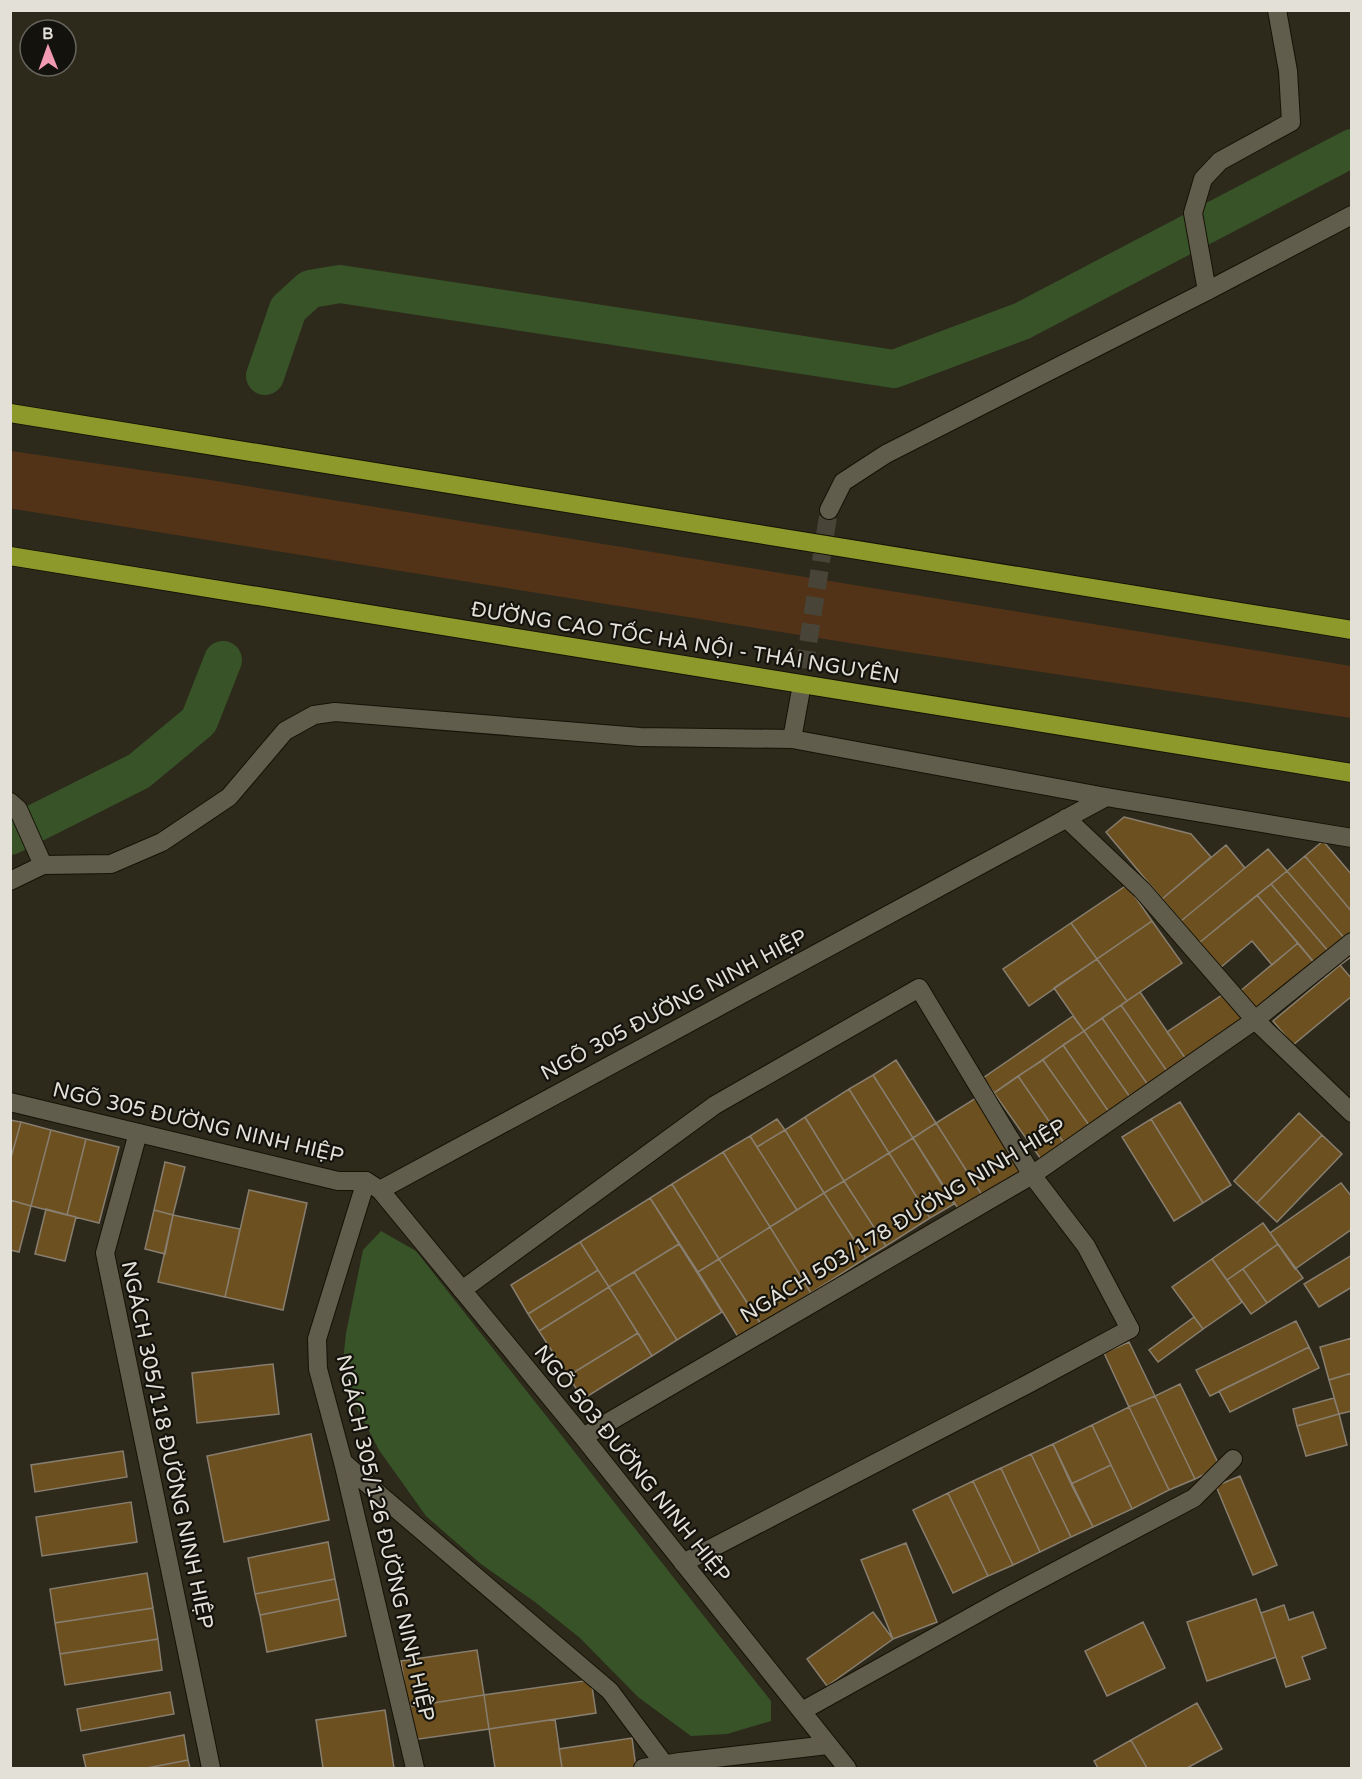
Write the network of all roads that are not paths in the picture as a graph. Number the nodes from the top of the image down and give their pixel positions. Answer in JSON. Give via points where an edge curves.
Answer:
{"nodes":[{"id":1,"x":1277,"y":10,"type":"edge"},
{"id":2,"x":1352,"y":215,"type":"edge"},
{"id":3,"x":1207,"y":291,"type":"junction"},
{"id":4,"x":10,"y":413,"type":"edge"},
{"id":5,"x":829,"y":510,"type":"tunnel mouth"},
{"id":6,"x":10,"y":556,"type":"edge"},
{"id":7,"x":1352,"y":630,"type":"edge"},
{"id":8,"x":800,"y":695,"type":"tunnel mouth"},
{"id":9,"x":792,"y":739,"type":"junction"},
{"id":10,"x":1352,"y":773,"type":"edge"},
{"id":11,"x":1106,"y":797,"type":"junction"},
{"id":12,"x":14,"y":806,"type":"edge"},
{"id":13,"x":1066,"y":818,"type":"junction"},
{"id":14,"x":1352,"y":838,"type":"edge"},
{"id":15,"x":40,"y":859,"type":"junction"},
{"id":16,"x":10,"y":881,"type":"edge"},
{"id":17,"x":1352,"y":942,"type":"edge"},
{"id":18,"x":1255,"y":1020,"type":"junction"},
{"id":19,"x":10,"y":1102,"type":"edge"},
{"id":20,"x":1352,"y":1113,"type":"edge"},
{"id":21,"x":138,"y":1133,"type":"junction"},
{"id":22,"x":1032,"y":1175,"type":"junction"},
{"id":23,"x":373,"y":1185,"type":"junction"},
{"id":24,"x":462,"y":1290,"type":"junction"},
{"id":25,"x":583,"y":1437,"type":"junction"},
{"id":26,"x":1233,"y":1459,"type":"dead end"},
{"id":27,"x":343,"y":1462,"type":"junction"},
{"id":28,"x":683,"y":1563,"type":"junction"},
{"id":29,"x":802,"y":1711,"type":"junction"},
{"id":30,"x":828,"y":1745,"type":"junction"},
{"id":31,"x":665,"y":1765,"type":"junction"},
{"id":32,"x":211,"y":1768,"type":"edge"},
{"id":33,"x":415,"y":1768,"type":"edge"},
{"id":34,"x":643,"y":1768,"type":"edge"},
{"id":35,"x":847,"y":1768,"type":"edge"}],
"edges":[{"from":1,"to":3,"type":"street","via":[[1288,71],[1291,122],[1220,161],[1203,179],[1193,213]]},
{"from":2,"to":3,"type":"street"},
{"from":3,"to":5,"type":"street","via":[[886,454],[843,482]]},
{"from":4,"to":7,"type":"highway"},
{"from":6,"to":10,"type":"highway","name":"ĐƯỜNG CAO TỐC HÀ NỘI - THÁI NGUYÊN"},
{"from":8,"to":9,"type":"street"},
{"from":9,"to":11,"type":"street"},
{"from":9,"to":15,"type":"street","via":[[640,737],[335,711],[314,715],[285,731],[229,796],[162,842],[111,864]]},
{"from":11,"to":13,"type":"street","name":"NGÕ 305 ĐƯỜNG NINH HIỆP"},
{"from":11,"to":14,"type":"street"},
{"from":12,"to":15,"type":"street"},
{"from":13,"to":18,"type":"street","via":[[1142,890]]},
{"from":13,"to":23,"type":"street","name":"NGÕ 305 ĐƯỜNG NINH HIỆP"},
{"from":15,"to":16,"type":"street"},
{"from":17,"to":18,"type":"street","name":"NGÁCH 503/178 ĐƯỜNG NINH HIỆP"},
{"from":18,"to":20,"type":"street"},
{"from":18,"to":22,"type":"street","name":"NGÁCH 503/178 ĐƯỜNG NINH HIỆP"},
{"from":19,"to":21,"type":"street","name":"NGÕ 305 ĐƯỜNG NINH HIỆP"},
{"from":21,"to":23,"type":"street","name":"NGÕ 305 ĐƯỜNG NINH HIỆP","via":[[338,1181]]},
{"from":21,"to":32,"type":"street","name":"NGÁCH 305/118 ĐƯỜNG NINH HIỆP","via":[[105,1253]]},
{"from":22,"to":24,"type":"street","via":[[919,988],[715,1105]]},
{"from":22,"to":25,"type":"street","name":"NGÁCH 503/178 ĐƯỜNG NINH HIỆP"},
{"from":22,"to":28,"type":"street","via":[[1086,1246],[1130,1329]]},
{"from":23,"to":24,"type":"street","name":"NGÕ 503 ĐƯỜNG NINH HIỆP"},
{"from":23,"to":27,"type":"street","name":"NGÁCH 305/126 ĐƯỜNG NINH HIỆP","via":[[357,1218],[318,1339],[318,1369]]},
{"from":24,"to":25,"type":"street","name":"NGÕ 503 ĐƯỜNG NINH HIỆP"},
{"from":25,"to":28,"type":"street","name":"NGÕ 503 ĐƯỜNG NINH HIỆP"},
{"from":26,"to":29,"type":"street","via":[[1194,1498]]},
{"from":27,"to":31,"type":"street","via":[[610,1691]]},
{"from":27,"to":33,"type":"street","name":"NGÁCH 305/126 ĐƯỜNG NINH HIỆP"},
{"from":28,"to":29,"type":"street","name":"NGÕ 503 ĐƯỜNG NINH HIỆP"},
{"from":29,"to":30,"type":"street","name":"NGÕ 503 ĐƯỜNG NINH HIỆP"},
{"from":30,"to":31,"type":"street"},
{"from":30,"to":35,"type":"street","name":"NGÕ 503 ĐƯỜNG NINH HIỆP"},
{"from":31,"to":34,"type":"street"}]}
